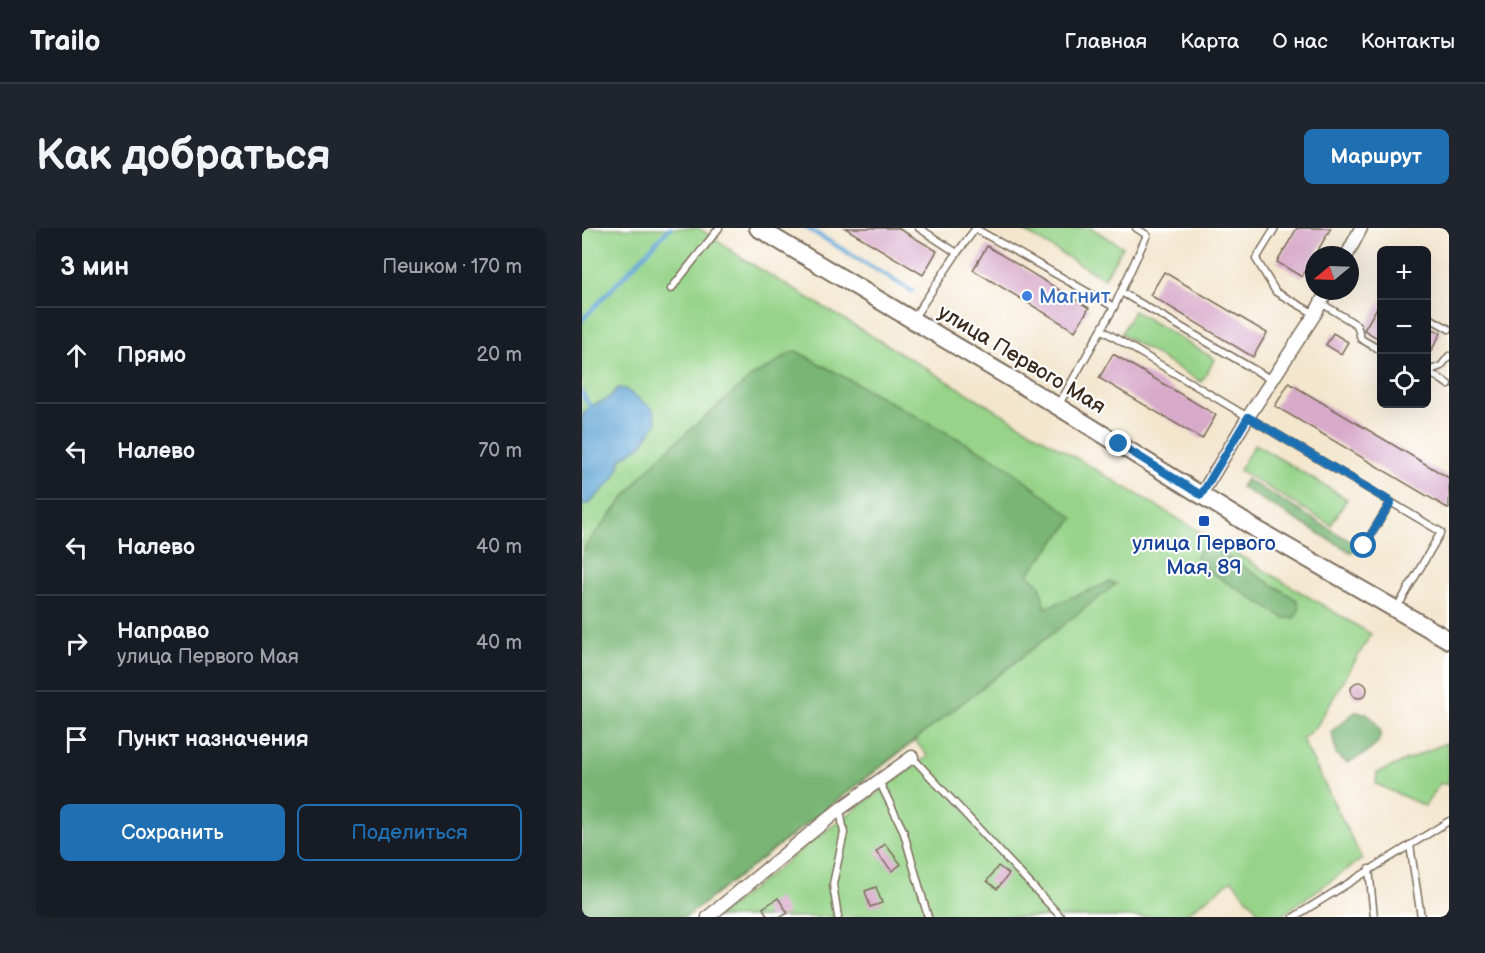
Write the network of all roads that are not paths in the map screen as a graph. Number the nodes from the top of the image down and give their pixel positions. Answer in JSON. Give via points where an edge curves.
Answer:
{"nodes":[{"id":1,"x":719,"y":228,"type":"edge"},
{"id":2,"x":758,"y":228,"type":"edge"},
{"id":3,"x":919,"y":228,"type":"edge"},
{"id":4,"x":976,"y":228,"type":"edge"},
{"id":5,"x":1136,"y":228,"type":"edge"},
{"id":6,"x":1275,"y":228,"type":"edge"},
{"id":7,"x":1361,"y":228,"type":"edge"},
{"id":8,"x":1352,"y":246,"type":"edge"},
{"id":9,"x":957,"y":253,"type":"junction"},
{"id":10,"x":671,"y":289,"type":"dead end"},
{"id":11,"x":1121,"y":292,"type":"junction"},
{"id":12,"x":1321,"y":302,"type":"edge"},
{"id":13,"x":1114,"y":307,"type":"junction"},
{"id":14,"x":1431,"y":319,"type":"edge"},
{"id":15,"x":913,"y":320,"type":"junction"},
{"id":16,"x":1449,"y":329,"type":"edge"},
{"id":17,"x":1102,"y":330,"type":"junction"},
{"id":18,"x":1377,"y":348,"type":"edge"},
{"id":19,"x":1449,"y":357,"type":"edge"},
{"id":20,"x":1431,"y":370,"type":"edge"},
{"id":21,"x":1431,"y":374,"type":"edge"},
{"id":22,"x":1272,"y":380,"type":"junction"},
{"id":23,"x":1449,"y":385,"type":"edge"},
{"id":24,"x":1057,"y":406,"type":"junction"},
{"id":25,"x":1248,"y":417,"type":"junction"},
{"id":26,"x":1201,"y":495,"type":"junction"},
{"id":27,"x":1391,"y":502,"type":"junction"},
{"id":28,"x":1449,"y":529,"type":"edge"},
{"id":29,"x":1441,"y":532,"type":"junction"},
{"id":30,"x":1364,"y":546,"type":"dead end"},
{"id":31,"x":1397,"y":608,"type":"junction"},
{"id":32,"x":1449,"y":639,"type":"edge"},
{"id":33,"x":912,"y":757,"type":"joint"},
{"id":34,"x":879,"y":781,"type":"junction"},
{"id":35,"x":840,"y":809,"type":"junction"},
{"id":36,"x":1449,"y":821,"type":"edge"},
{"id":37,"x":1410,"y":845,"type":"junction"},
{"id":38,"x":1370,"y":869,"type":"junction"},
{"id":39,"x":708,"y":917,"type":"edge"},
{"id":40,"x":838,"y":917,"type":"edge"},
{"id":41,"x":928,"y":917,"type":"edge"},
{"id":42,"x":1061,"y":917,"type":"edge"},
{"id":43,"x":1294,"y":917,"type":"edge"},
{"id":44,"x":1374,"y":917,"type":"edge"},
{"id":45,"x":1421,"y":917,"type":"edge"}],
"edges":[{"from":1,"to":10,"type":"lane"},
{"from":2,"to":15,"type":"street","name":"улица Первого Мая"},
{"from":3,"to":9,"type":"lane"},
{"from":4,"to":9,"type":"lane"},
{"from":4,"to":13,"type":"lane"},
{"from":5,"to":11,"type":"lane","via":[[1147,235]]},
{"from":6,"to":12,"type":"lane","via":[[1256,260],[1276,292]]},
{"from":7,"to":8,"type":"street"},
{"from":9,"to":15,"type":"lane"},
{"from":11,"to":13,"type":"lane"},
{"from":11,"to":22,"type":"lane"},
{"from":12,"to":18,"type":"lane","via":[[1357,325],[1361,339]]},
{"from":12,"to":22,"type":"street"},
{"from":13,"to":17,"type":"lane"},
{"from":14,"to":16,"type":"lane"},
{"from":15,"to":24,"type":"street","name":"улица Первого Мая"},
{"from":17,"to":24,"type":"lane"},
{"from":17,"to":25,"type":"lane"},
{"from":19,"to":20,"type":"lane"},
{"from":21,"to":23,"type":"lane"},
{"from":22,"to":25,"type":"street"},
{"from":24,"to":26,"type":"street","name":"улица Первого Мая"},
{"from":25,"to":26,"type":"street"},
{"from":25,"to":27,"type":"lane"},
{"from":26,"to":31,"type":"street","name":"улица Первого Мая"},
{"from":27,"to":29,"type":"lane"},
{"from":27,"to":30,"type":"lane"},
{"from":28,"to":29,"type":"lane"},
{"from":29,"to":31,"type":"lane"},
{"from":31,"to":32,"type":"street","name":"улица Первого Мая"},
{"from":33,"to":34,"type":"street"},
{"from":33,"to":42,"type":"lane"},
{"from":34,"to":35,"type":"street"},
{"from":34,"to":41,"type":"lane","via":[[903,830]]},
{"from":35,"to":39,"type":"street"},
{"from":35,"to":40,"type":"lane","via":[[844,833],[833,884]]},
{"from":36,"to":37,"type":"lane"},
{"from":37,"to":38,"type":"lane"},
{"from":37,"to":45,"type":"lane"},
{"from":38,"to":43,"type":"lane"},
{"from":38,"to":44,"type":"lane"}]}
